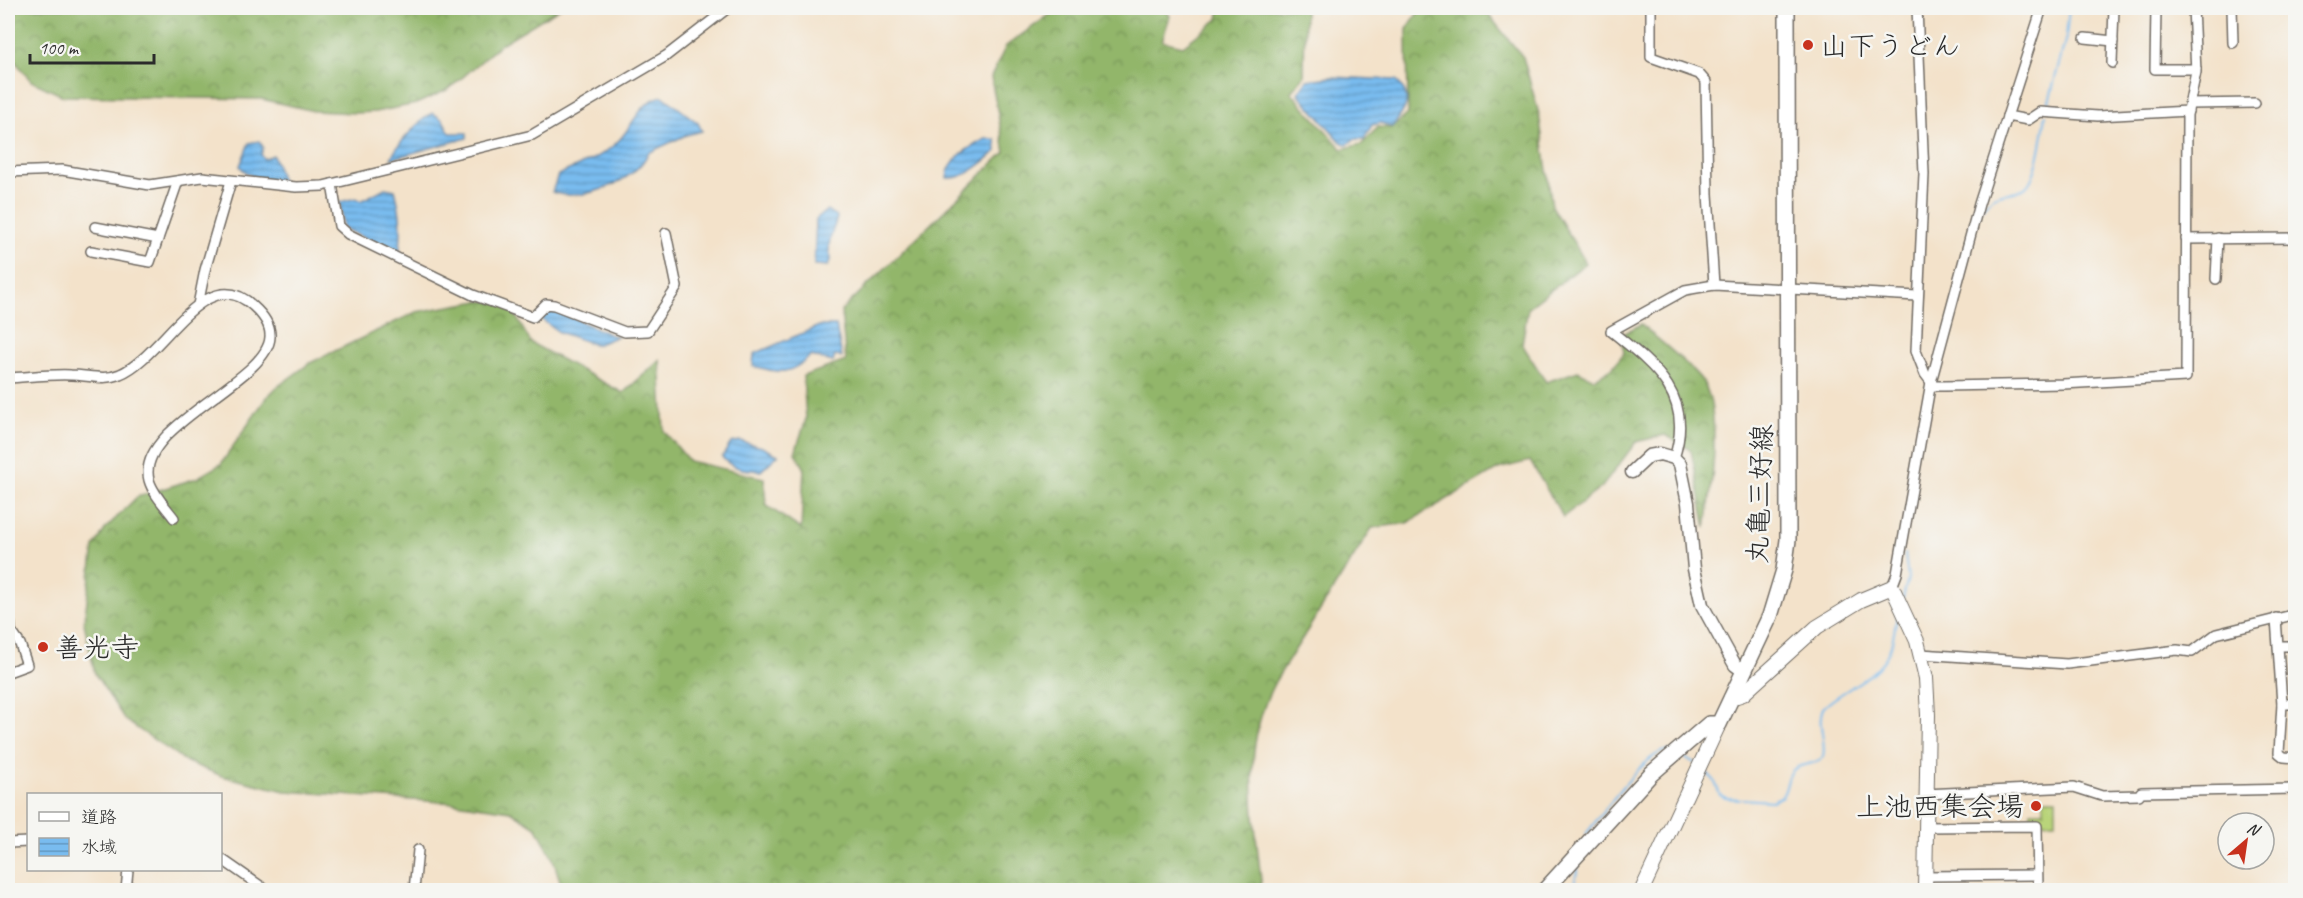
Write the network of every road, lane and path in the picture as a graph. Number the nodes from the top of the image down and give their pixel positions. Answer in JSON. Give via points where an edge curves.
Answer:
{"nodes":[{"id":1,"x":728,"y":8,"type":"edge"},
{"id":2,"x":1651,"y":8,"type":"edge"},
{"id":3,"x":1787,"y":8,"type":"edge"},
{"id":4,"x":1917,"y":8,"type":"edge"},
{"id":5,"x":2042,"y":8,"type":"edge"},
{"id":6,"x":2114,"y":8,"type":"edge"},
{"id":7,"x":2157,"y":8,"type":"edge"},
{"id":8,"x":2193,"y":8,"type":"edge"},
{"id":9,"x":2232,"y":8,"type":"edge"},
{"id":10,"x":2085,"y":38,"type":"dead end"},
{"id":11,"x":2113,"y":41,"type":"junction"},
{"id":12,"x":2233,"y":43,"type":"dead end"},
{"id":13,"x":2112,"y":63,"type":"dead end"},
{"id":14,"x":2196,"y":69,"type":"junction"},
{"id":15,"x":2255,"y":103,"type":"dead end"},
{"id":16,"x":2189,"y":107,"type":"junction"},
{"id":17,"x":2007,"y":116,"type":"junction"},
{"id":18,"x":8,"y":172,"type":"edge"},
{"id":19,"x":178,"y":181,"type":"junction"},
{"id":20,"x":231,"y":181,"type":"junction"},
{"id":21,"x":332,"y":184,"type":"junction"},
{"id":22,"x":95,"y":227,"type":"dead end"},
{"id":23,"x":666,"y":234,"type":"dead end"},
{"id":24,"x":2218,"y":238,"type":"junction"},
{"id":25,"x":2295,"y":238,"type":"edge"},
{"id":26,"x":158,"y":239,"type":"junction"},
{"id":27,"x":2186,"y":239,"type":"junction"},
{"id":28,"x":91,"y":251,"type":"dead end"},
{"id":29,"x":2217,"y":279,"type":"dead end"},
{"id":30,"x":1714,"y":285,"type":"junction"},
{"id":31,"x":1788,"y":288,"type":"junction"},
{"id":32,"x":1917,"y":296,"type":"junction"},
{"id":33,"x":198,"y":305,"type":"junction"},
{"id":34,"x":8,"y":378,"type":"edge"},
{"id":35,"x":1933,"y":384,"type":"junction"},
{"id":36,"x":1674,"y":458,"type":"junction"},
{"id":37,"x":1632,"y":472,"type":"dead end"},
{"id":38,"x":174,"y":518,"type":"dead end"},
{"id":39,"x":1892,"y":587,"type":"junction"},
{"id":40,"x":8,"y":598,"type":"edge"},
{"id":41,"x":2295,"y":614,"type":"edge"},
{"id":42,"x":2276,"y":618,"type":"junction"},
{"id":43,"x":2279,"y":646,"type":"junction"},
{"id":44,"x":2295,"y":646,"type":"edge"},
{"id":45,"x":1921,"y":654,"type":"junction"},
{"id":46,"x":1743,"y":671,"type":"junction"},
{"id":47,"x":8,"y":672,"type":"edge"},
{"id":48,"x":1731,"y":698,"type":"junction"},
{"id":49,"x":2282,"y":704,"type":"junction"},
{"id":50,"x":2295,"y":704,"type":"edge"},
{"id":51,"x":1719,"y":724,"type":"junction"},
{"id":52,"x":2295,"y":758,"type":"edge"},
{"id":53,"x":2295,"y":789,"type":"edge"},
{"id":54,"x":1925,"y":794,"type":"junction"},
{"id":55,"x":1926,"y":827,"type":"junction"},
{"id":56,"x":27,"y":842,"type":"edge"},
{"id":57,"x":8,"y":843,"type":"edge"},
{"id":58,"x":418,"y":850,"type":"dead end"},
{"id":59,"x":222,"y":859,"type":"edge"},
{"id":60,"x":128,"y":871,"type":"edge"},
{"id":61,"x":2037,"y":874,"type":"junction"},
{"id":62,"x":1925,"y":884,"type":"edge"},
{"id":63,"x":126,"y":891,"type":"edge"},
{"id":64,"x":266,"y":891,"type":"edge"},
{"id":65,"x":414,"y":891,"type":"edge"},
{"id":66,"x":1545,"y":891,"type":"edge"},
{"id":67,"x":1642,"y":891,"type":"edge"},
{"id":68,"x":2037,"y":891,"type":"edge"}],
"edges":[{"from":1,"to":21,"type":"street","via":[[666,57],[532,135]]},
{"from":2,"to":30,"type":"street","via":[[1650,57],[1699,74],[1706,82]]},
{"from":3,"to":31,"type":"main road","name":"丸亀三好線"},
{"from":4,"to":32,"type":"street","via":[[1924,174]]},
{"from":5,"to":17,"type":"street"},
{"from":6,"to":11,"type":"street"},
{"from":7,"to":14,"type":"street","via":[[2155,69]]},
{"from":8,"to":14,"type":"street"},
{"from":9,"to":12,"type":"street"},
{"from":10,"to":11,"type":"street"},
{"from":11,"to":13,"type":"street"},
{"from":14,"to":16,"type":"street"},
{"from":15,"to":16,"type":"street"},
{"from":16,"to":17,"type":"street","via":[[2097,116],[2040,112],[2028,120]]},
{"from":16,"to":27,"type":"street"},
{"from":17,"to":35,"type":"street","via":[[1979,204]]},
{"from":18,"to":19,"type":"street","via":[[62,170],[150,185]]},
{"from":19,"to":20,"type":"street","via":[[202,177]]},
{"from":19,"to":26,"type":"street"},
{"from":20,"to":21,"type":"street","via":[[296,186]]},
{"from":20,"to":33,"type":"street"},
{"from":21,"to":23,"type":"street","via":[[339,226],[348,234],[473,295],[534,317],[546,304],[554,305],[633,334],[648,331],[677,287]]},
{"from":22,"to":26,"type":"street"},
{"from":24,"to":25,"type":"street"},
{"from":24,"to":27,"type":"street"},
{"from":24,"to":29,"type":"street"},
{"from":26,"to":28,"type":"street","via":[[150,262]]},
{"from":27,"to":35,"type":"street","via":[[2186,377],[2063,384]]},
{"from":30,"to":31,"type":"street"},
{"from":30,"to":36,"type":"street","via":[[1685,290],[1611,331],[1636,351],[1674,395],[1682,425]]},
{"from":31,"to":32,"type":"street"},
{"from":31,"to":46,"type":"main road","name":"丸亀三好線","via":[[1788,540],[1777,596]]},
{"from":32,"to":35,"type":"street","via":[[1916,351]]},
{"from":33,"to":34,"type":"street","via":[[122,374],[107,378]]},
{"from":33,"to":38,"type":"street","via":[[214,294],[229,292],[242,296],[267,321],[270,337],[258,363],[156,447],[148,479]]},
{"from":35,"to":39,"type":"street"},
{"from":36,"to":37,"type":"street","via":[[1649,456]]},
{"from":36,"to":46,"type":"street","via":[[1683,470],[1702,605],[1735,665]]},
{"from":39,"to":45,"type":"main road"},
{"from":39,"to":48,"type":"main road","via":[[1825,622],[1743,694]]},
{"from":40,"to":47,"type":"street","via":[[11,631],[27,665]]},
{"from":41,"to":42,"type":"street"},
{"from":42,"to":43,"type":"street"},
{"from":42,"to":45,"type":"street","via":[[2216,634],[2192,652],[2177,650],[2067,664]]},
{"from":43,"to":44,"type":"street"},
{"from":43,"to":49,"type":"street"},
{"from":45,"to":54,"type":"main road","via":[[1928,715]]},
{"from":46,"to":48,"type":"main road","name":"丸亀三好線"},
{"from":48,"to":51,"type":"main road","name":"丸亀三好線"},
{"from":49,"to":50,"type":"street"},
{"from":49,"to":52,"type":"street","via":[[2279,753]]},
{"from":51,"to":66,"type":"main road","via":[[1709,724],[1651,774]]},
{"from":51,"to":67,"type":"main road"},
{"from":53,"to":54,"type":"street","via":[[2102,796],[2074,787]]},
{"from":54,"to":55,"type":"main road"},
{"from":55,"to":61,"type":"street","via":[[2037,826]]},
{"from":55,"to":62,"type":"main road"},
{"from":56,"to":57,"type":"street"},
{"from":58,"to":65,"type":"street"},
{"from":59,"to":64,"type":"street"},
{"from":60,"to":63,"type":"street"},
{"from":61,"to":62,"type":"street"},
{"from":61,"to":68,"type":"street"}]}
